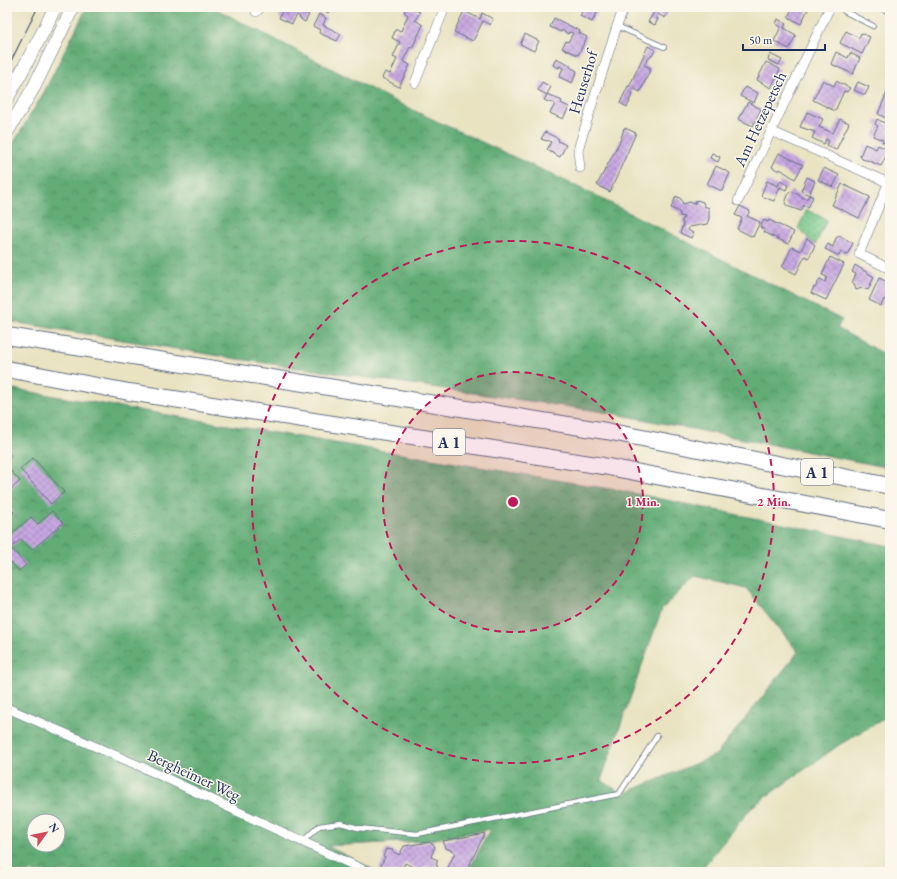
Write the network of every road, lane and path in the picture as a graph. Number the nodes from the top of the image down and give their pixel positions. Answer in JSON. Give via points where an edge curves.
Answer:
{"nodes":[{"id":1,"x":48,"y":7,"type":"edge"},
{"id":2,"x":55,"y":7,"type":"edge"},
{"id":3,"x":73,"y":7,"type":"edge"},
{"id":4,"x":445,"y":7,"type":"edge"},
{"id":5,"x":624,"y":7,"type":"edge"},
{"id":6,"x":830,"y":7,"type":"edge"},
{"id":7,"x":842,"y":7,"type":"edge"},
{"id":8,"x":617,"y":26,"type":"junction"},
{"id":9,"x":873,"y":26,"type":"dead end"},
{"id":10,"x":664,"y":47,"type":"dead end"},
{"id":11,"x":28,"y":60,"type":"junction"},
{"id":12,"x":415,"y":83,"type":"dead end"},
{"id":13,"x":7,"y":99,"type":"edge"},
{"id":14,"x":771,"y":131,"type":"junction"},
{"id":15,"x":7,"y":132,"type":"edge"},
{"id":16,"x":580,"y":168,"type":"dead end"},
{"id":17,"x":889,"y":181,"type":"edge"},
{"id":18,"x":738,"y":201,"type":"dead end"},
{"id":19,"x":890,"y":269,"type":"edge"},
{"id":20,"x":7,"y":336,"type":"edge"},
{"id":21,"x":7,"y":369,"type":"edge"},
{"id":22,"x":890,"y":486,"type":"edge"},
{"id":23,"x":890,"y":520,"type":"edge"},
{"id":24,"x":7,"y":708,"type":"edge"},
{"id":25,"x":657,"y":736,"type":"dead end"},
{"id":26,"x":303,"y":842,"type":"junction"},
{"id":27,"x":368,"y":872,"type":"edge"}],
"edges":[{"from":1,"to":11,"type":"main road"},
{"from":2,"to":11,"type":"main road"},
{"from":3,"to":15,"type":"main road","via":[[34,87]]},
{"from":4,"to":12,"type":"street"},
{"from":5,"to":8,"type":"street","name":"Heuserhof"},
{"from":6,"to":14,"type":"street","name":"Am Hetzepetsch"},
{"from":7,"to":9,"type":"lane","via":[[844,11]]},
{"from":8,"to":10,"type":"lane"},
{"from":8,"to":16,"type":"street","name":"Heuserhof","via":[[578,151]]},
{"from":11,"to":13,"type":"main road"},
{"from":14,"to":17,"type":"street"},
{"from":14,"to":18,"type":"street","name":"Am Hetzepetsch"},
{"from":17,"to":19,"type":"street","via":[[859,254]]},
{"from":20,"to":22,"type":"highway","number":"A 1","via":[[606,431]]},
{"from":21,"to":23,"type":"highway","number":"A 1","via":[[129,392],[603,466]]},
{"from":24,"to":26,"type":"street","name":"Bergheimer Weg"},
{"from":25,"to":26,"type":"lane","via":[[619,794],[417,834],[358,828],[341,823],[319,826]]},
{"from":26,"to":27,"type":"street","name":"Bergheimer Weg"}]}
